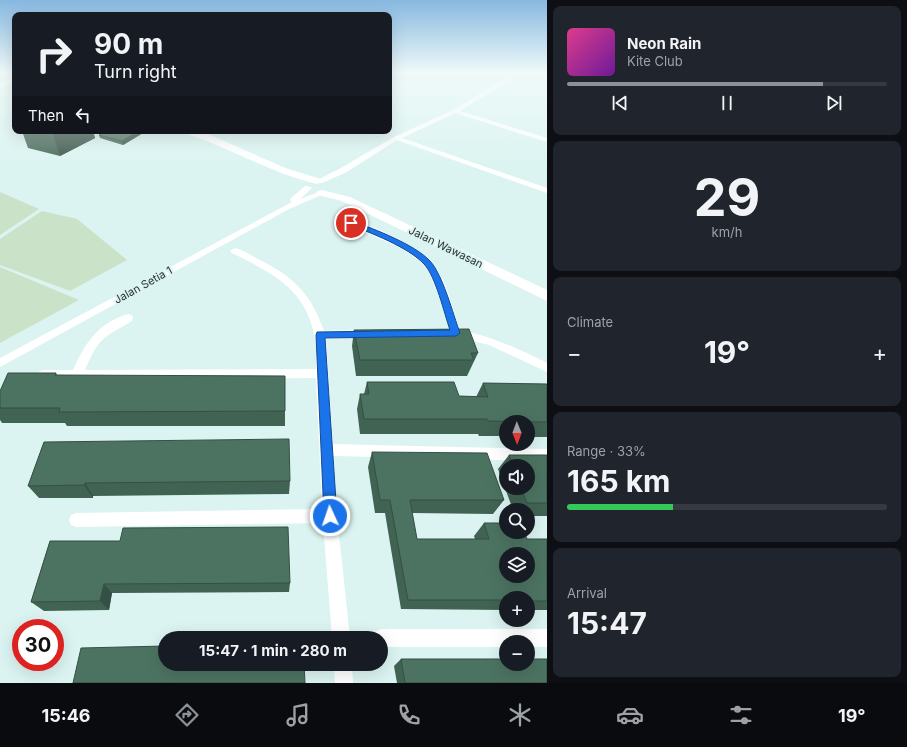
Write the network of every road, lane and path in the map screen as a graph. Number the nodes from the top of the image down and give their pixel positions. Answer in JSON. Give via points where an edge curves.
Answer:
{"nodes":[{"id":1,"x":465,"y":105,"type":"edge"},
{"id":2,"x":455,"y":111,"type":"junction"},
{"id":3,"x":197,"y":134,"type":"edge"},
{"id":4,"x":396,"y":138,"type":"junction"},
{"id":5,"x":547,"y":140,"type":"edge"},
{"id":6,"x":342,"y":171,"type":"junction"},
{"id":7,"x":294,"y":175,"type":"junction"},
{"id":8,"x":318,"y":181,"type":"junction"},
{"id":9,"x":332,"y":185,"type":"junction"},
{"id":10,"x":308,"y":188,"type":"junction"},
{"id":11,"x":547,"y":191,"type":"edge"},
{"id":12,"x":322,"y":193,"type":"junction"},
{"id":13,"x":346,"y":199,"type":"junction"},
{"id":14,"x":286,"y":207,"type":"junction"},
{"id":15,"x":351,"y":223,"type":"dead end"},
{"id":16,"x":235,"y":250,"type":"dead end"},
{"id":17,"x":547,"y":296,"type":"edge"},
{"id":18,"x":128,"y":318,"type":"dead end"},
{"id":19,"x":443,"y":332,"type":"edge"},
{"id":20,"x":376,"y":333,"type":"edge"},
{"id":21,"x":456,"y":333,"type":"junction"},
{"id":22,"x":320,"y":335,"type":"junction"},
{"id":23,"x":0,"y":363,"type":"edge"},
{"id":24,"x":547,"y":368,"type":"edge"},
{"id":25,"x":322,"y":374,"type":"junction"},
{"id":26,"x":43,"y":375,"type":"edge"},
{"id":27,"x":77,"y":375,"type":"junction"},
{"id":28,"x":327,"y":450,"type":"junction"},
{"id":29,"x":547,"y":455,"type":"edge"},
{"id":30,"x":330,"y":516,"type":"junction"},
{"id":31,"x":76,"y":520,"type":"dead end"},
{"id":32,"x":340,"y":631,"type":"edge"},
{"id":33,"x":388,"y":638,"type":"edge"},
{"id":34,"x":547,"y":638,"type":"edge"},
{"id":35,"x":343,"y":671,"type":"edge"},
{"id":36,"x":344,"y":683,"type":"edge"}],
"edges":[{"from":1,"to":2,"type":"street"},
{"from":2,"to":4,"type":"street"},
{"from":2,"to":5,"type":"street"},
{"from":3,"to":7,"type":"street"},
{"from":4,"to":6,"type":"street"},
{"from":4,"to":11,"type":"street"},
{"from":6,"to":8,"type":"street"},
{"from":6,"to":9,"type":"street"},
{"from":7,"to":8,"type":"street"},
{"from":7,"to":10,"type":"street"},
{"from":8,"to":9,"type":"street"},
{"from":8,"to":10,"type":"street","via":[[311,182]]},
{"from":9,"to":12,"type":"street","via":[[332,190]]},
{"from":9,"to":13,"type":"street","name":"Jalan Wawasan"},
{"from":10,"to":12,"type":"street","name":"Jalan Wawasan","via":[[313,192]]},
{"from":10,"to":14,"type":"street","name":"Jalan Setia 1"},
{"from":12,"to":13,"type":"street","name":"Jalan Wawasan"},
{"from":12,"to":14,"type":"street","name":"Jalan Setia 1"},
{"from":13,"to":17,"type":"street","name":"Jalan Wawasan"},
{"from":14,"to":23,"type":"street","name":"Jalan Setia 1"},
{"from":15,"to":21,"type":"street","via":[[380,235],[428,263]]},
{"from":16,"to":22,"type":"street","via":[[293,284],[309,305]]},
{"from":18,"to":27,"type":"street","via":[[103,332],[95,340],[88,349]]},
{"from":19,"to":21,"type":"street"},
{"from":20,"to":22,"type":"street"},
{"from":21,"to":24,"type":"street","via":[[489,340]]},
{"from":22,"to":25,"type":"street"},
{"from":25,"to":27,"type":"street"},
{"from":25,"to":28,"type":"street"},
{"from":26,"to":27,"type":"street"},
{"from":28,"to":29,"type":"street"},
{"from":28,"to":30,"type":"street"},
{"from":30,"to":31,"type":"street"},
{"from":30,"to":32,"type":"street"},
{"from":33,"to":34,"type":"street"},
{"from":35,"to":36,"type":"street"}]}
